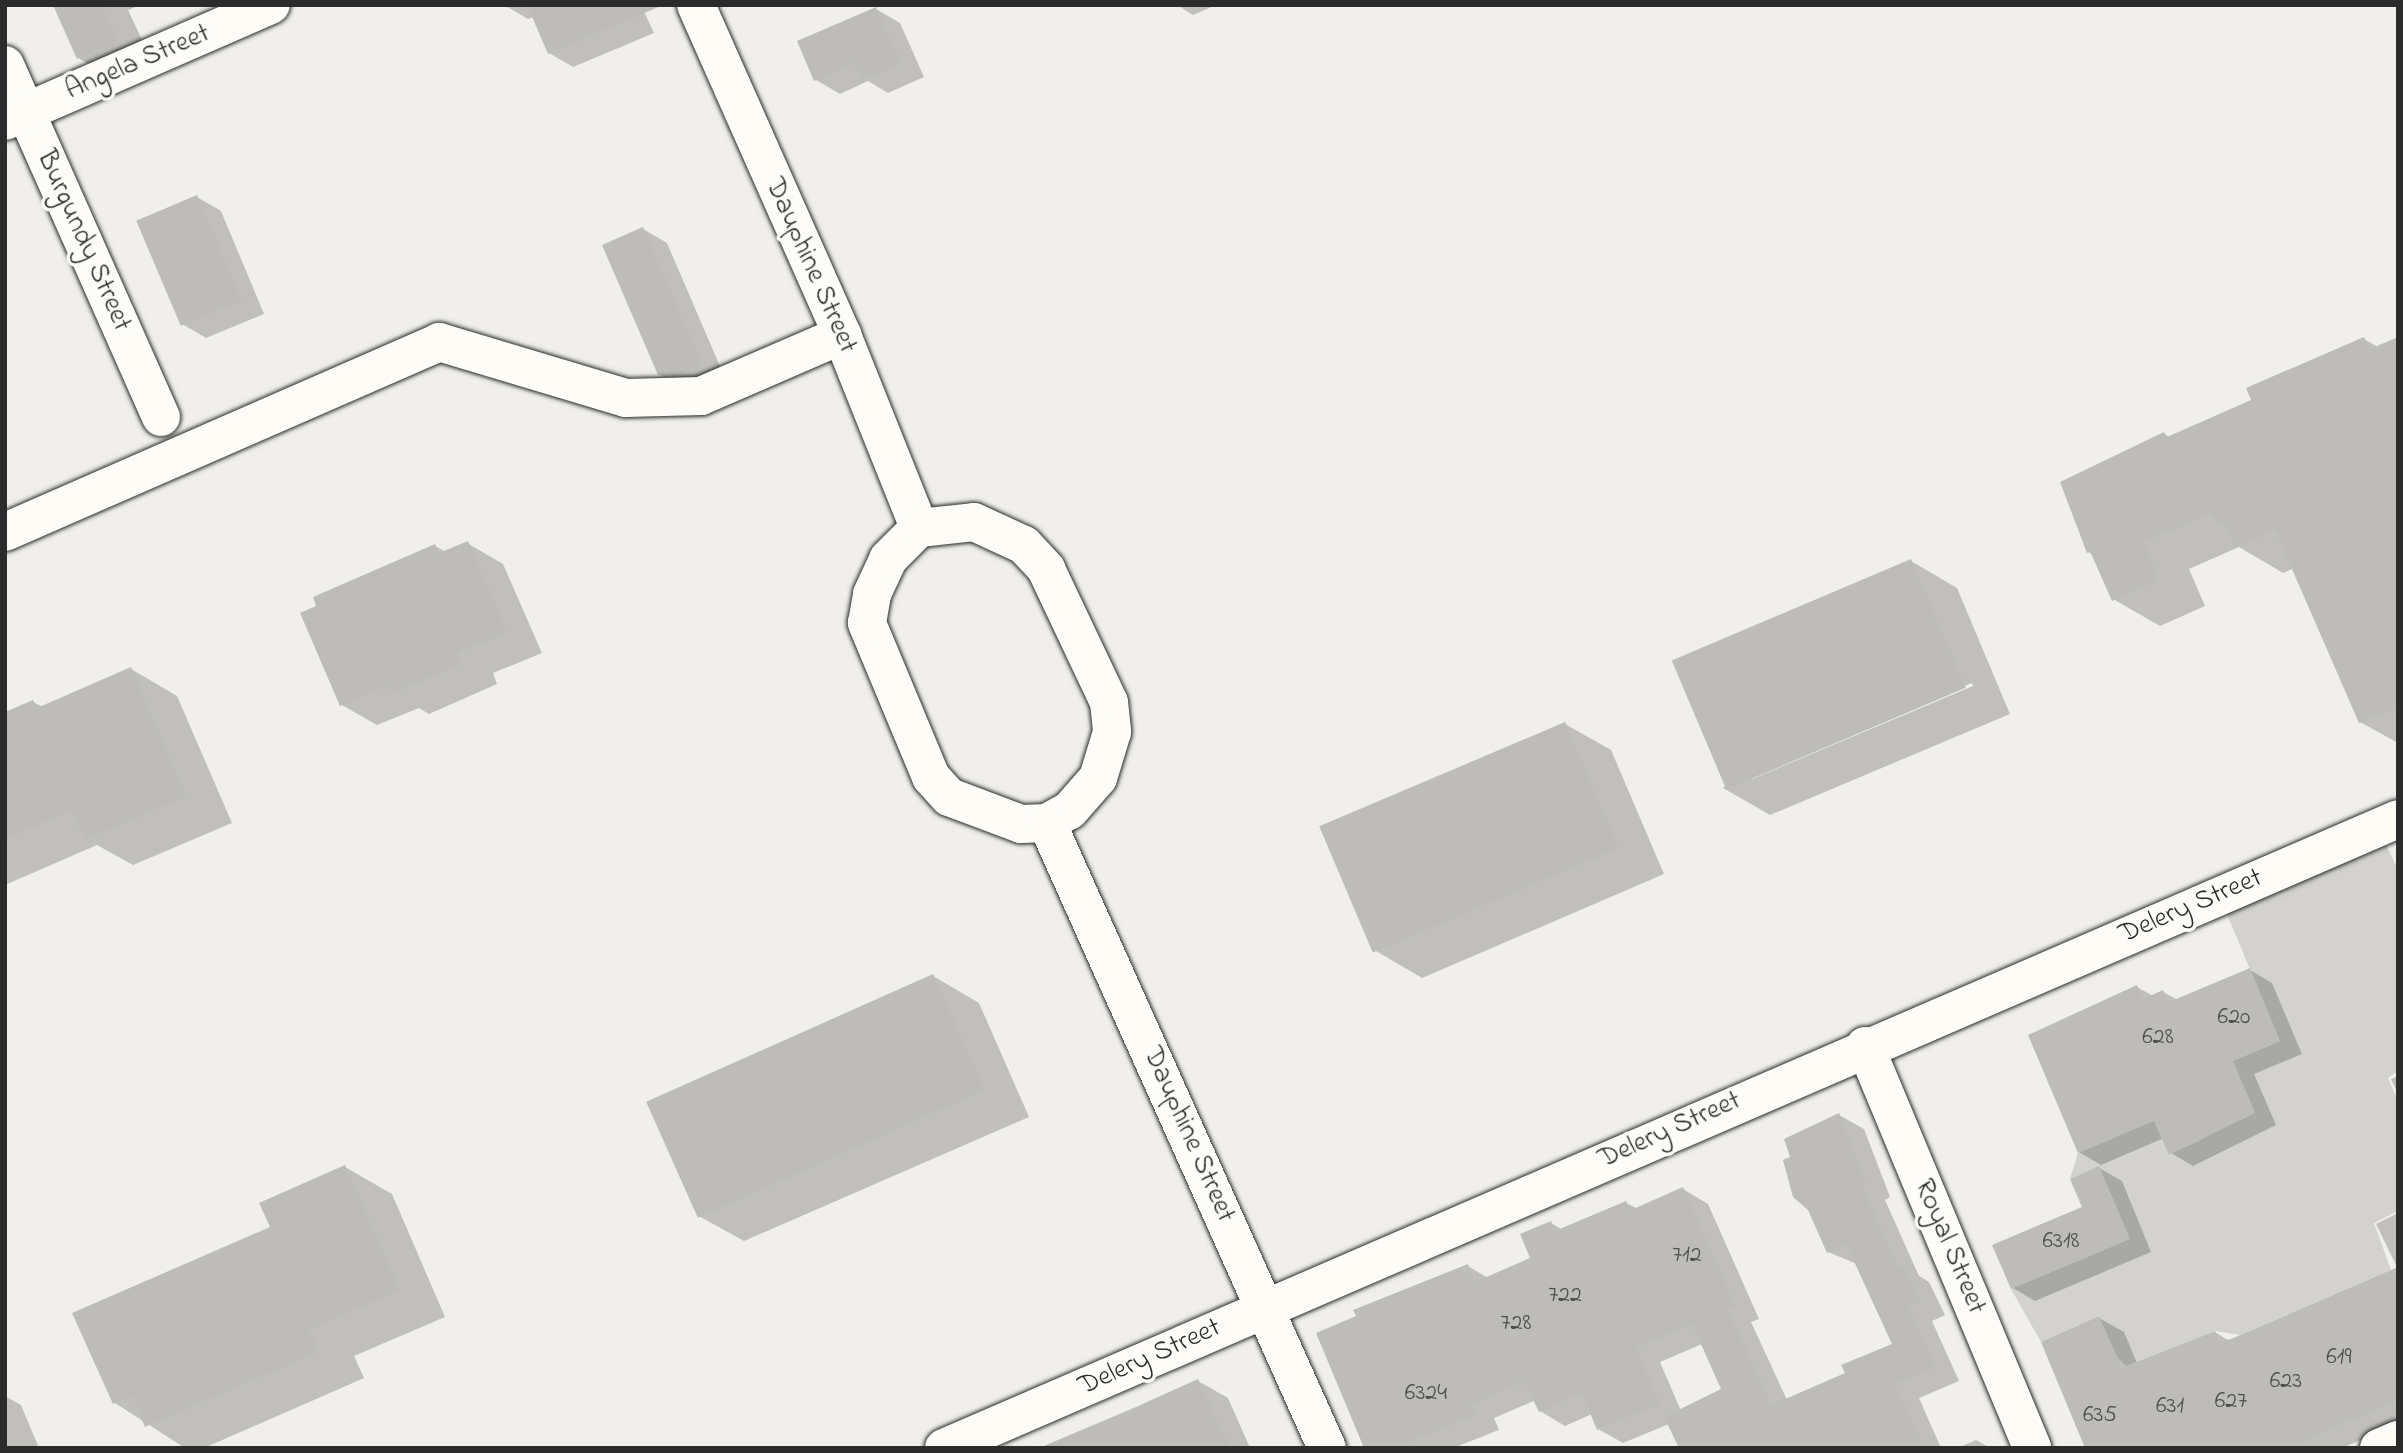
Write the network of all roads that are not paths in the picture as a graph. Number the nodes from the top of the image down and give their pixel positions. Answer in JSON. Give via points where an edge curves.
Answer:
{"nodes":[{"id":1,"x":271,"y":5,"type":"edge"},
{"id":2,"x":696,"y":5,"type":"edge"},
{"id":3,"x":5,"y":65,"type":"edge"},
{"id":4,"x":16,"y":116,"type":"edge"},
{"id":5,"x":842,"y":335,"type":"junction"},
{"id":6,"x":160,"y":418,"type":"dead end"},
{"id":7,"x":919,"y":528,"type":"junction"},
{"id":8,"x":5,"y":532,"type":"edge"},
{"id":9,"x":2398,"y":819,"type":"edge"},
{"id":10,"x":1047,"y":823,"type":"junction"},
{"id":11,"x":1865,"y":1046,"type":"junction"},
{"id":12,"x":1263,"y":1308,"type":"junction"},
{"id":13,"x":2398,"y":1440,"type":"edge"},
{"id":14,"x":944,"y":1448,"type":"edge"},
{"id":15,"x":1327,"y":1448,"type":"edge"},
{"id":16,"x":2032,"y":1448,"type":"edge"},
{"id":17,"x":2379,"y":1448,"type":"edge"}],
"edges":[{"from":1,"to":4,"type":"street","name":"Angela Street"},
{"from":2,"to":5,"type":"street","name":"Dauphine Street"},
{"from":3,"to":4,"type":"street","name":"Burgundy Street"},
{"from":4,"to":6,"type":"street","name":"Burgundy Street"},
{"from":5,"to":7,"type":"street","name":"Dauphine Street"},
{"from":5,"to":8,"type":"street","via":[[701,396],[626,398],[439,342]]},
{"from":7,"to":10,"type":"street","via":[[888,559],[872,594],[867,623],[931,777],[949,797],[997,818],[1021,824]]},
{"from":7,"to":10,"type":"street","via":[[974,523],[1024,545],[1046,569],[1109,702],[1112,732],[1098,778],[1070,810]]},
{"from":9,"to":11,"type":"street","name":"Delery Street"},
{"from":10,"to":12,"type":"street","name":"Dauphine Street","via":[[1213,1187]]},
{"from":11,"to":12,"type":"street","name":"Delery Street"},
{"from":11,"to":16,"type":"street","name":"Royal Street"},
{"from":12,"to":14,"type":"street","name":"Delery Street"},
{"from":12,"to":15,"type":"street","name":"Dauphine Street"},
{"from":13,"to":17,"type":"street"}]}
